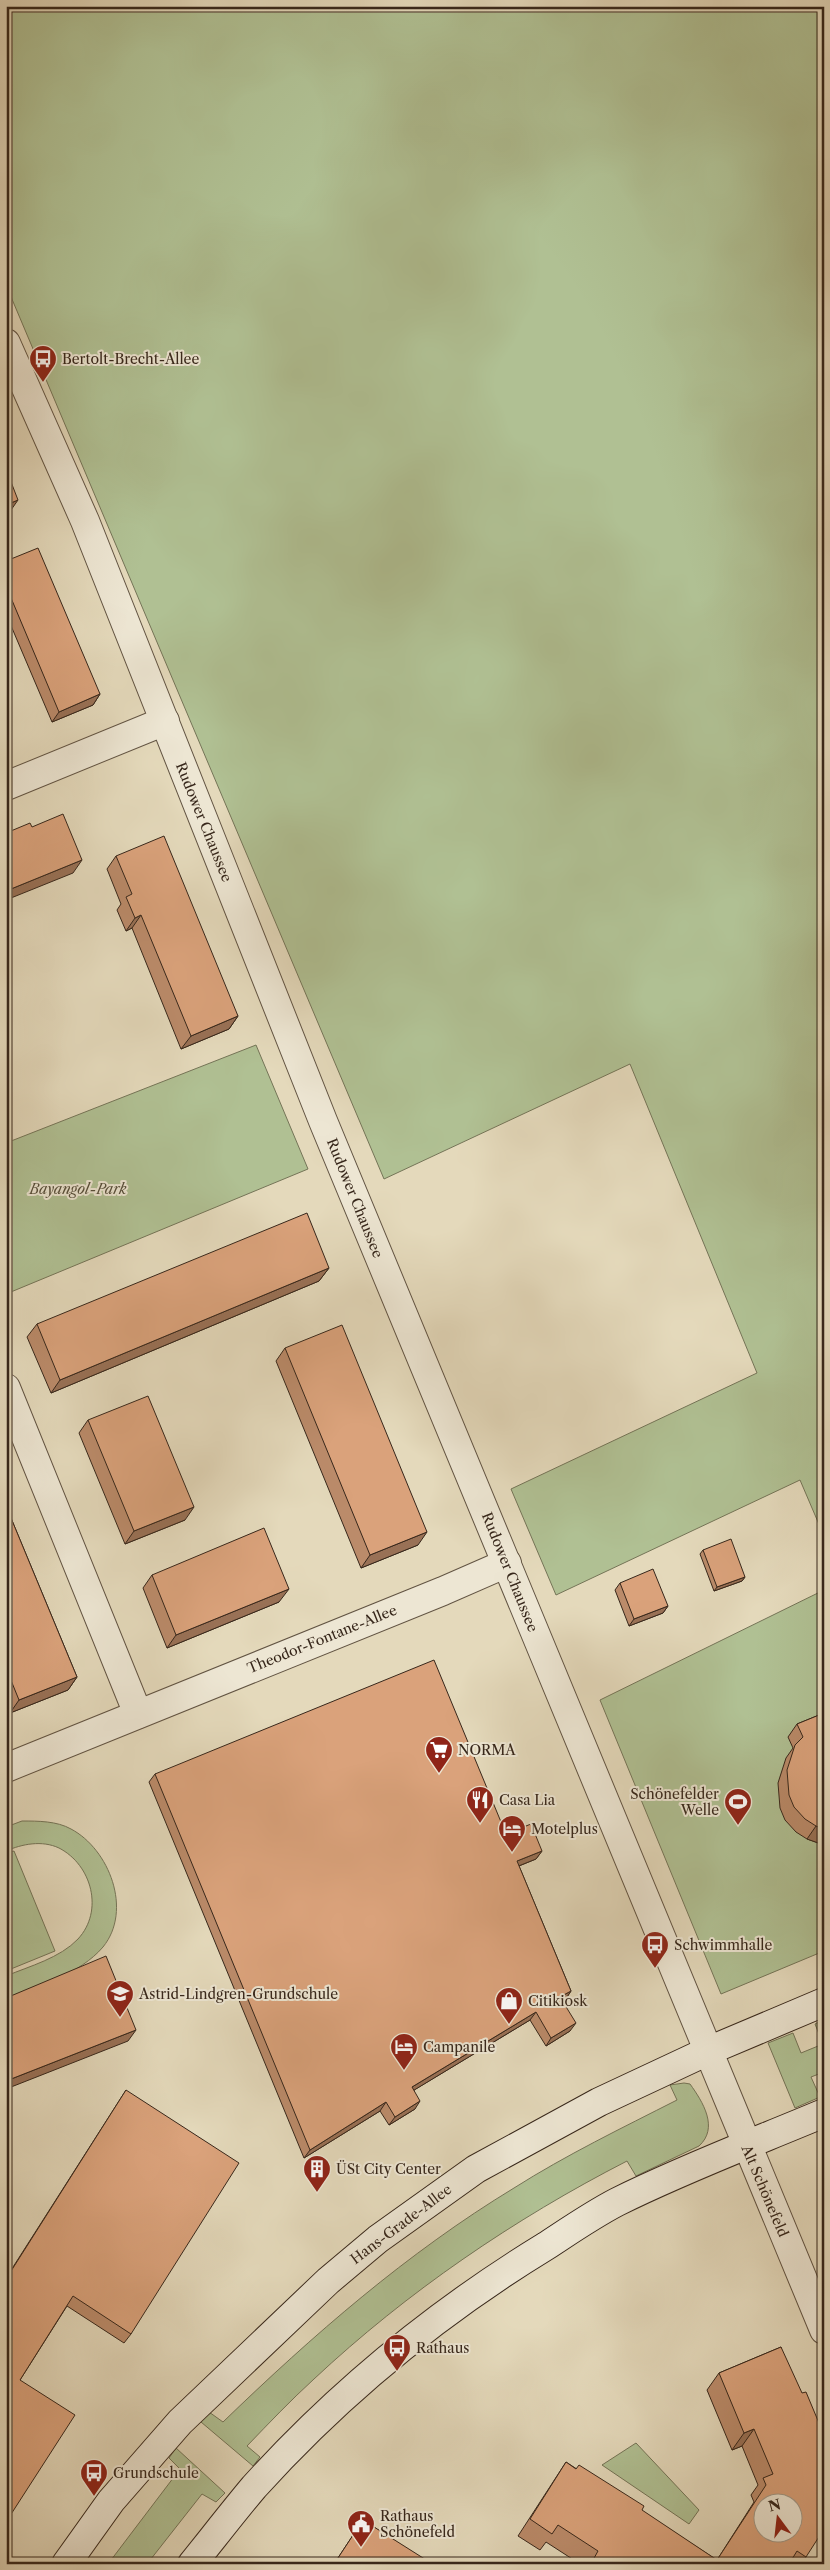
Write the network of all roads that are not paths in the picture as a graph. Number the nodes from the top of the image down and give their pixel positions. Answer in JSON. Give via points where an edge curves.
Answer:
{"nodes":[{"id":1,"x":6,"y":343,"type":"edge"},
{"id":2,"x":165,"y":722,"type":"junction"},
{"id":3,"x":6,"y":786,"type":"edge"},
{"id":4,"x":6,"y":1388,"type":"edge"},
{"id":5,"x":506,"y":1563,"type":"junction"},
{"id":6,"x":138,"y":1714,"type":"junction"},
{"id":7,"x":6,"y":1768,"type":"edge"},
{"id":8,"x":824,"y":2002,"type":"edge"},
{"id":9,"x":708,"y":2051,"type":"junction"},
{"id":10,"x":824,"y":2113,"type":"edge"},
{"id":11,"x":746,"y":2146,"type":"junction"},
{"id":12,"x":824,"y":2330,"type":"edge"},
{"id":13,"x":66,"y":2564,"type":"edge"},
{"id":14,"x":192,"y":2564,"type":"edge"}],
"edges":[{"from":1,"to":2,"type":"street","name":"Rudower Chaussee","via":[[82,514]]},
{"from":2,"to":3,"type":"street"},
{"from":2,"to":5,"type":"street","name":"Rudower Chaussee","via":[[324,1121]]},
{"from":4,"to":6,"type":"street"},
{"from":5,"to":6,"type":"street","name":"Theodor-Fontane-Allee"},
{"from":5,"to":9,"type":"street","name":"Rudower Chaussee"},
{"from":6,"to":7,"type":"street","name":"Theodor-Fontane-Allee"},
{"from":8,"to":9,"type":"street","name":"Hans-Grade-Allee"},
{"from":9,"to":11,"type":"street","name":"Alt Schönefeld"},
{"from":9,"to":13,"type":"street","name":"Hans-Grade-Allee","via":[[599,2102],[476,2169],[378,2239],[328,2281],[180,2422],[111,2501]]},
{"from":10,"to":11,"type":"street"},
{"from":11,"to":12,"type":"street","name":"Alt Schönefeld"},
{"from":11,"to":14,"type":"street","via":[[616,2203],[507,2270],[443,2315],[341,2399],[295,2444]]}]}
